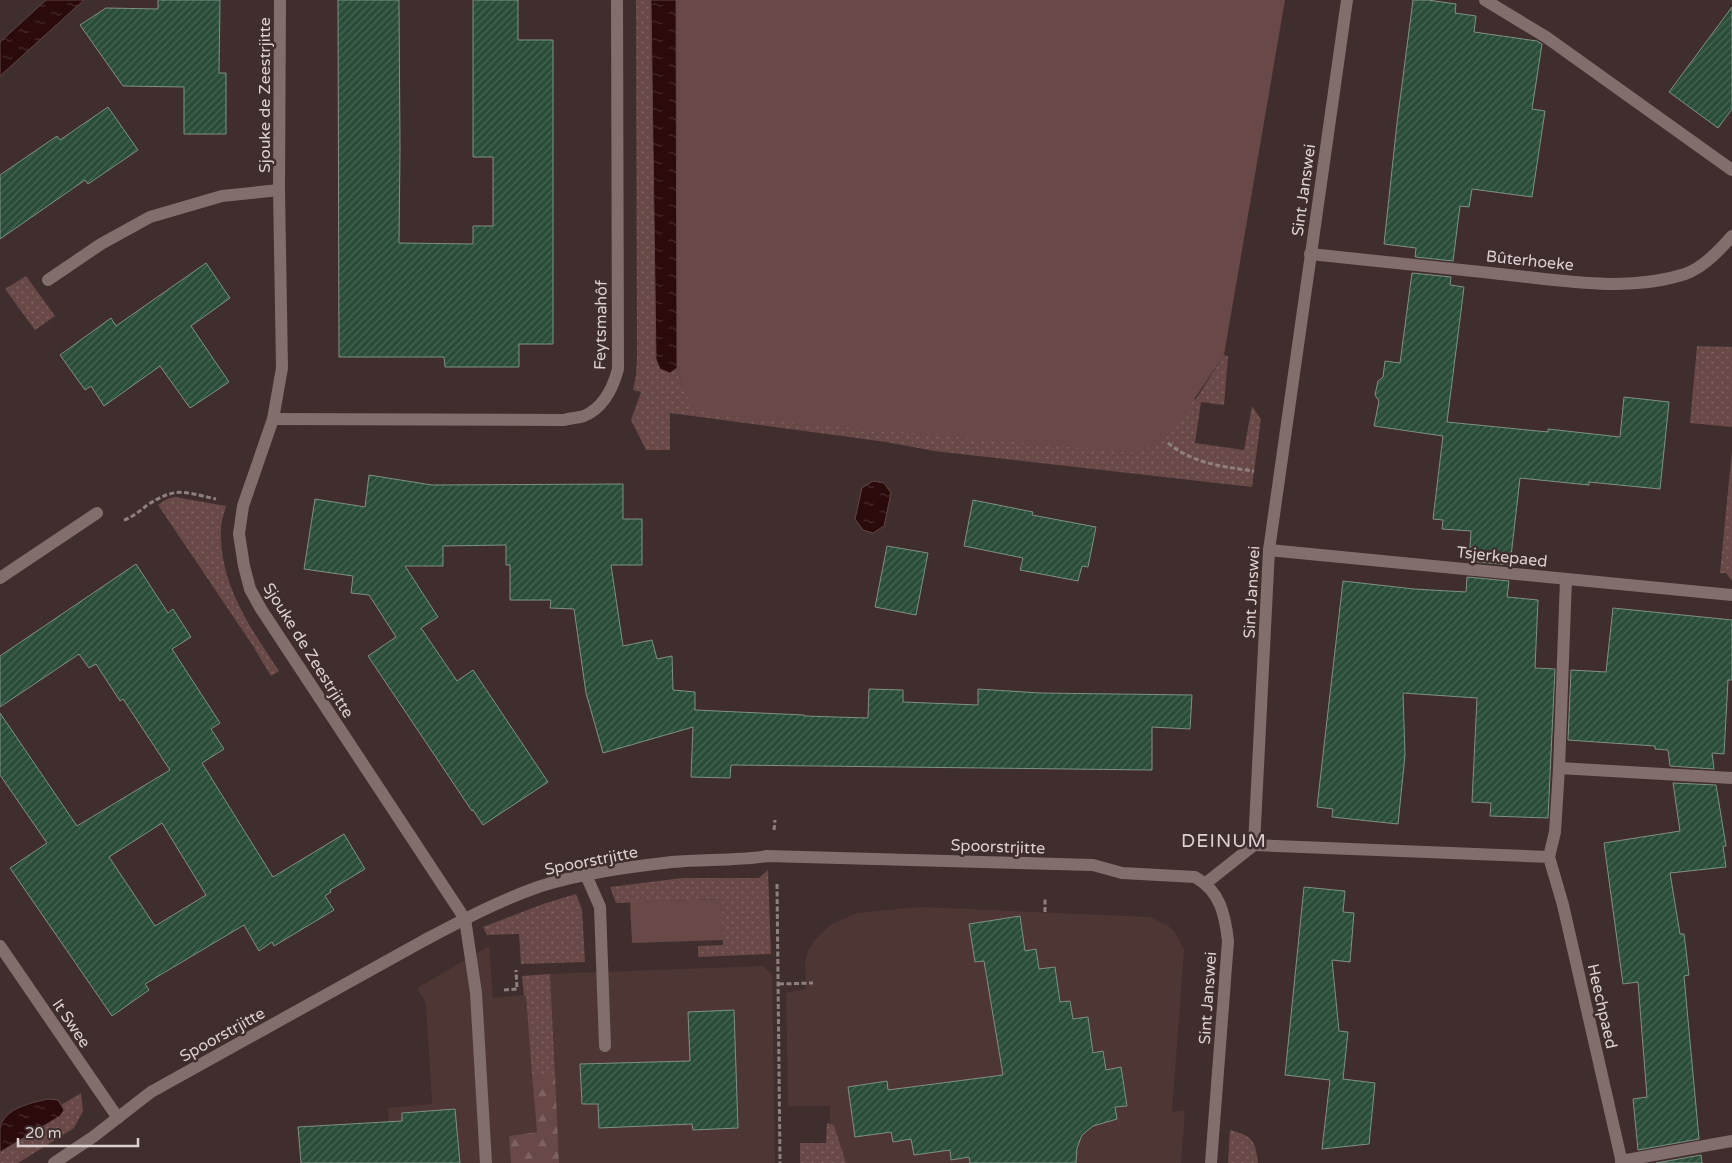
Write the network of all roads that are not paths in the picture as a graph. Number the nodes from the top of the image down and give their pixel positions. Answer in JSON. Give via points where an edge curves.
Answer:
{"nodes":[{"id":1,"x":280,"y":0,"type":"edge"},
{"id":2,"x":617,"y":0,"type":"edge"},
{"id":3,"x":1347,"y":0,"type":"edge"},
{"id":4,"x":1485,"y":0,"type":"edge"},
{"id":5,"x":1732,"y":170,"type":"edge"},
{"id":6,"x":279,"y":190,"type":"junction"},
{"id":7,"x":1732,"y":236,"type":"edge"},
{"id":8,"x":1310,"y":254,"type":"junction"},
{"id":9,"x":48,"y":280,"type":"dead end"},
{"id":10,"x":273,"y":419,"type":"junction"},
{"id":11,"x":97,"y":513,"type":"dead end"},
{"id":12,"x":1269,"y":550,"type":"junction"},
{"id":13,"x":0,"y":578,"type":"edge"},
{"id":14,"x":1566,"y":579,"type":"junction"},
{"id":15,"x":1732,"y":595,"type":"edge"},
{"id":16,"x":1560,"y":768,"type":"junction"},
{"id":17,"x":1732,"y":778,"type":"edge"},
{"id":18,"x":1254,"y":844,"type":"junction"},
{"id":19,"x":1549,"y":857,"type":"junction"},
{"id":20,"x":586,"y":875,"type":"junction"},
{"id":21,"x":1206,"y":883,"type":"junction"},
{"id":22,"x":465,"y":918,"type":"junction"},
{"id":23,"x":0,"y":946,"type":"edge"},
{"id":24,"x":604,"y":1046,"type":"dead end"},
{"id":25,"x":118,"y":1118,"type":"junction"},
{"id":26,"x":1732,"y":1141,"type":"edge"},
{"id":27,"x":1622,"y":1162,"type":"edge"},
{"id":28,"x":54,"y":1163,"type":"edge"},
{"id":29,"x":486,"y":1163,"type":"edge"},
{"id":30,"x":1211,"y":1163,"type":"edge"}],
"edges":[{"from":1,"to":6,"type":"street","name":"Sjouke de Zeestrjitte"},
{"from":2,"to":10,"type":"street","name":"Feytsmahôf","via":[[618,369],[605,399],[584,416],[564,420]]},
{"from":3,"to":8,"type":"street","name":"Sint Janswei"},
{"from":4,"to":5,"type":"street","via":[[1546,37]]},
{"from":6,"to":9,"type":"street","name":"Sjouke de Zeestrjitte","via":[[222,196],[150,217],[101,244]]},
{"from":6,"to":10,"type":"street","name":"Sjouke de Zeestrjitte","via":[[282,368]]},
{"from":7,"to":8,"type":"street","name":"Bûterhoeke","via":[[1716,254],[1688,273],[1654,282],[1618,284]]},
{"from":8,"to":12,"type":"street","name":"Sint Janswei"},
{"from":10,"to":22,"type":"street","name":"Sjouke de Zeestrjitte","via":[[243,506],[239,534],[250,589]]},
{"from":11,"to":13,"type":"street"},
{"from":12,"to":14,"type":"street","name":"Tsjerkepaed"},
{"from":12,"to":18,"type":"street","name":"Sint Janswei"},
{"from":14,"to":15,"type":"street","name":"Tsjerkepaed"},
{"from":14,"to":16,"type":"street","name":"Heechpaed"},
{"from":16,"to":17,"type":"street"},
{"from":16,"to":19,"type":"street","name":"Heechpaed","via":[[1555,832]]},
{"from":18,"to":19,"type":"street"},
{"from":18,"to":21,"type":"street"},
{"from":19,"to":27,"type":"street","name":"Heechpaed"},
{"from":20,"to":21,"type":"street","name":"Spoorstrjitte","via":[[674,862],[768,856],[1092,865],[1122,873],[1195,877]]},
{"from":20,"to":22,"type":"street","name":"Spoorstrjitte","via":[[542,886]]},
{"from":20,"to":24,"type":"street","via":[[600,907]]},
{"from":21,"to":30,"type":"street","name":"Sint Janswei","via":[[1222,910],[1228,941]]},
{"from":22,"to":25,"type":"street","name":"Spoorstrjitte","via":[[152,1092]]},
{"from":22,"to":29,"type":"street","via":[[476,993]]},
{"from":23,"to":25,"type":"street","name":"It Swee"},
{"from":25,"to":28,"type":"street","name":"Spoorstrjitte"},
{"from":26,"to":27,"type":"street"}]}
